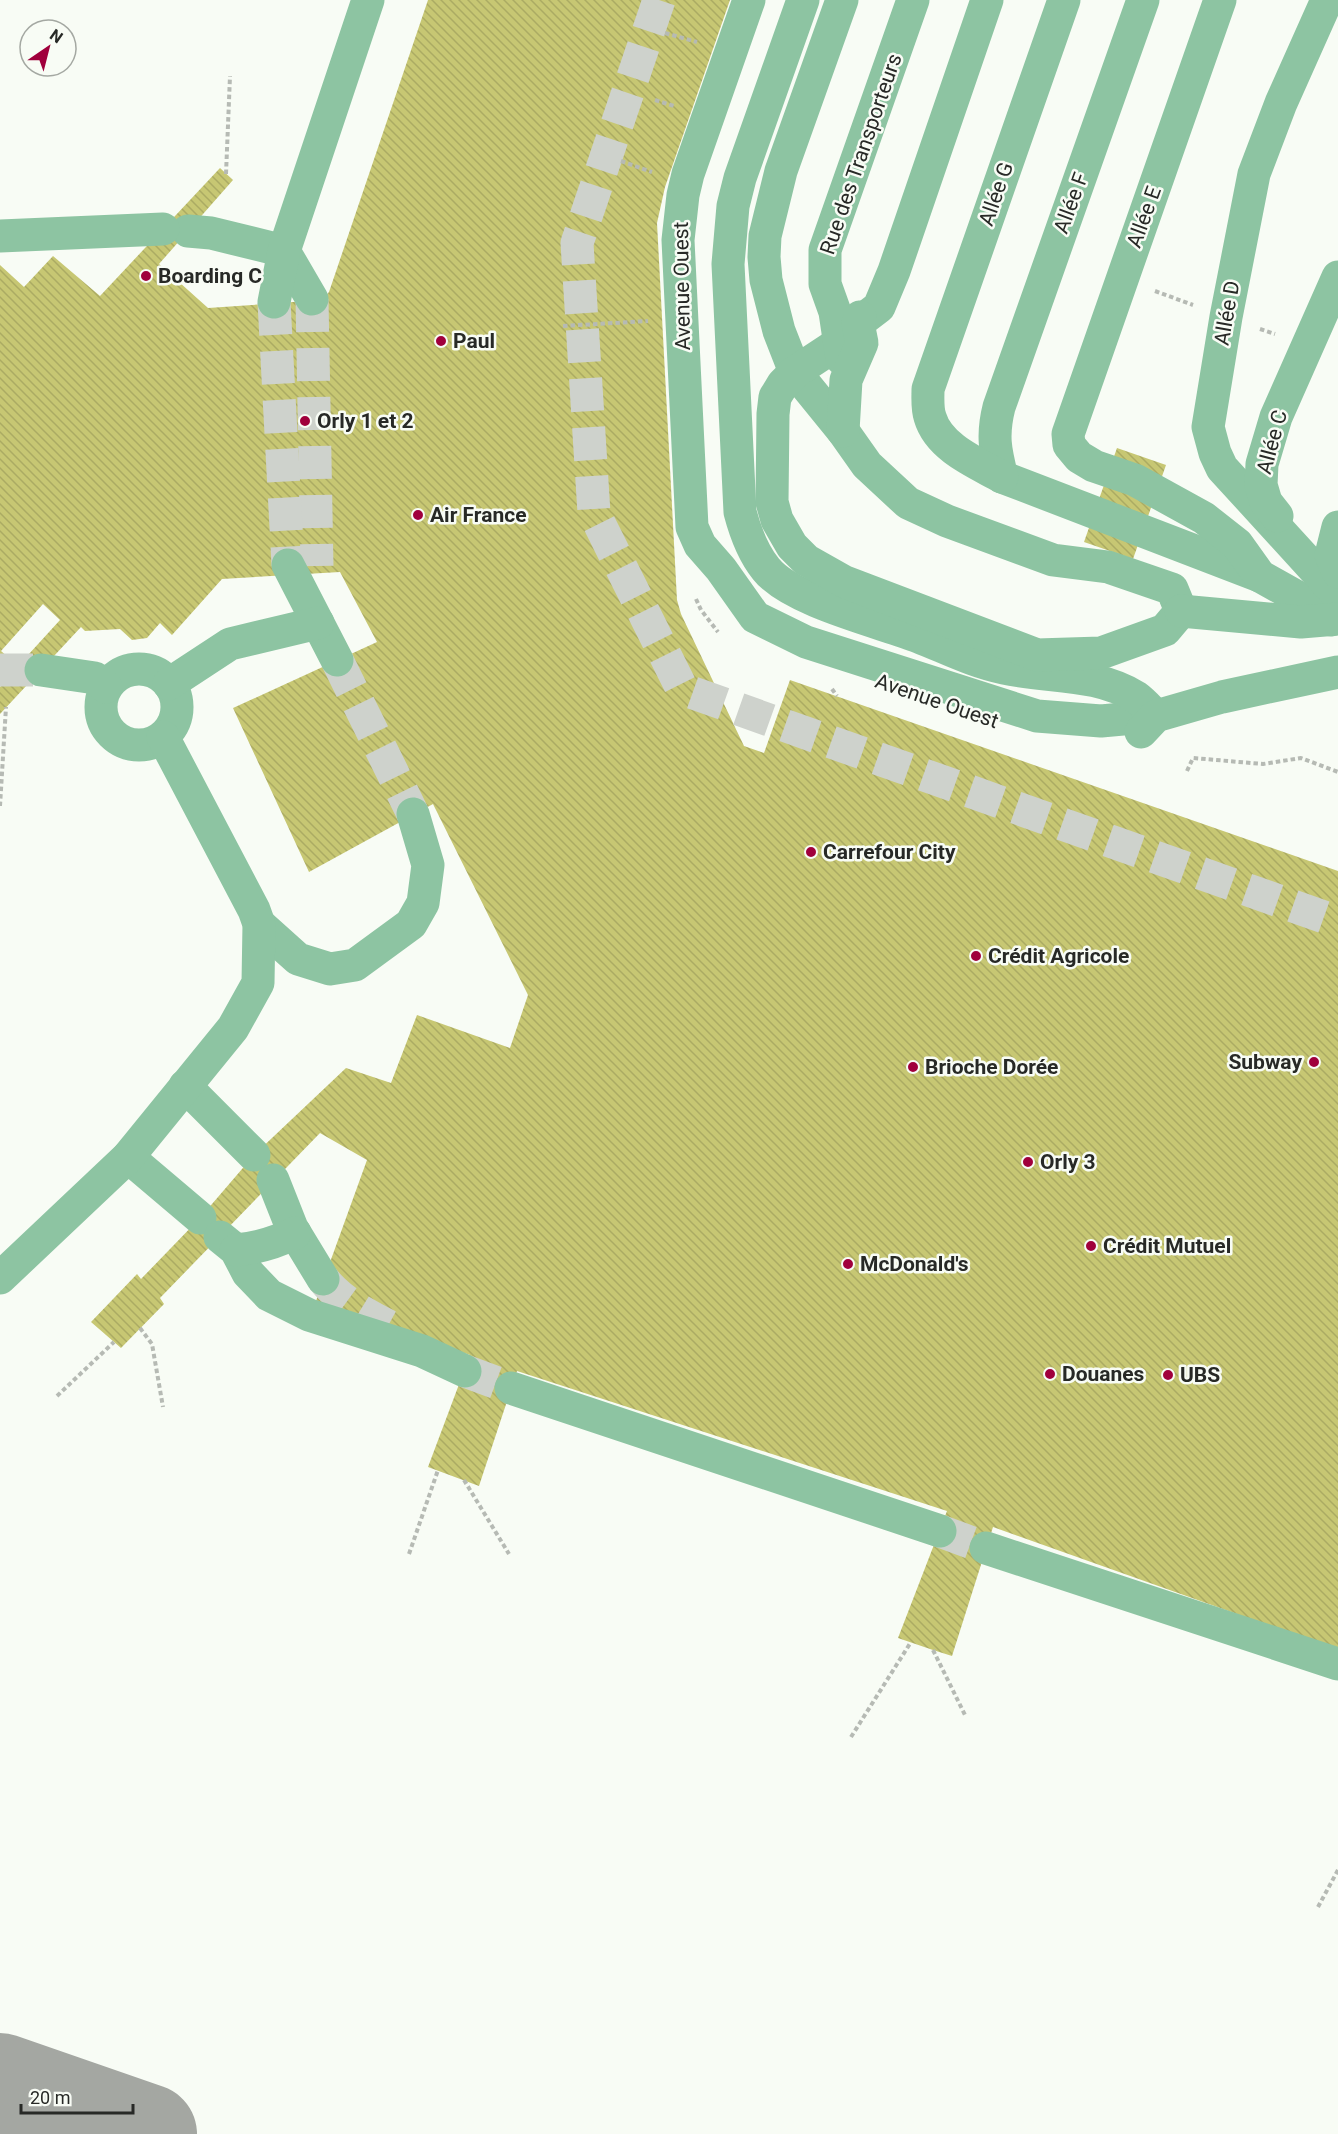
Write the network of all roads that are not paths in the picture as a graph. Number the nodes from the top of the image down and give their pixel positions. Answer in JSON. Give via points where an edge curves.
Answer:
{"nodes":[{"id":1,"x":368,"y":0,"type":"edge"},
{"id":2,"x":749,"y":0,"type":"edge"},
{"id":3,"x":803,"y":0,"type":"edge"},
{"id":4,"x":842,"y":0,"type":"edge"},
{"id":5,"x":913,"y":0,"type":"edge"},
{"id":6,"x":965,"y":0,"type":"edge"},
{"id":7,"x":987,"y":0,"type":"edge"},
{"id":8,"x":1064,"y":0,"type":"edge"},
{"id":9,"x":1143,"y":0,"type":"edge"},
{"id":10,"x":1220,"y":0,"type":"edge"},
{"id":11,"x":1327,"y":0,"type":"edge"},
{"id":12,"x":0,"y":236,"type":"edge"},
{"id":13,"x":284,"y":250,"type":"junction"},
{"id":14,"x":1338,"y":277,"type":"edge"},
{"id":15,"x":312,"y":299,"type":"tunnel mouth"},
{"id":16,"x":274,"y":302,"type":"tunnel mouth"},
{"id":17,"x":848,"y":333,"type":"junction"},
{"id":18,"x":795,"y":372,"type":"junction"},
{"id":19,"x":843,"y":431,"type":"junction"},
{"id":20,"x":1002,"y":477,"type":"junction"},
{"id":21,"x":1338,"y":527,"type":"edge"},
{"id":22,"x":1338,"y":572,"type":"edge"},
{"id":23,"x":1260,"y":576,"type":"junction"},
{"id":24,"x":295,"y":578,"type":"tunnel mouth"},
{"id":25,"x":1336,"y":606,"type":"edge"},
{"id":26,"x":1181,"y":612,"type":"junction"},
{"id":27,"x":318,"y":623,"type":"junction"},
{"id":28,"x":337,"y":660,"type":"tunnel mouth"},
{"id":29,"x":41,"y":670,"type":"tunnel mouth"},
{"id":30,"x":1338,"y":672,"type":"edge"},
{"id":31,"x":169,"y":684,"type":"junction"},
{"id":32,"x":106,"y":687,"type":"junction"},
{"id":33,"x":1156,"y":716,"type":"junction"},
{"id":34,"x":163,"y":737,"type":"junction"},
{"id":35,"x":413,"y":814,"type":"tunnel mouth"},
{"id":36,"x":259,"y":924,"type":"junction"},
{"id":37,"x":186,"y":1086,"type":"junction"},
{"id":38,"x":128,"y":1157,"type":"junction"},
{"id":39,"x":295,"y":1233,"type":"junction"},
{"id":40,"x":219,"y":1235,"type":"junction"},
{"id":41,"x":0,"y":1278,"type":"edge"},
{"id":42,"x":324,"y":1279,"type":"tunnel mouth"},
{"id":43,"x":388,"y":1326,"type":"tunnel mouth"},
{"id":44,"x":422,"y":1351,"type":"junction"},
{"id":45,"x":465,"y":1371,"type":"tunnel mouth"},
{"id":46,"x":511,"y":1388,"type":"tunnel mouth"},
{"id":47,"x":940,"y":1531,"type":"tunnel mouth"},
{"id":48,"x":986,"y":1548,"type":"tunnel mouth"},
{"id":49,"x":1338,"y":1664,"type":"edge"}],
"edges":[{"from":1,"to":13,"type":"lane"},
{"from":2,"to":33,"type":"lane","name":"Avenue Ouest","via":[[688,174],[678,240],[692,527],[700,545],[755,618],[806,642],[1037,716],[1101,721]]},
{"from":3,"to":33,"type":"lane","via":[[740,178],[729,235],[740,512],[745,531],[766,570],[805,597],[981,663],[1097,680],[1137,698]]},
{"from":4,"to":18,"type":"lane","via":[[782,171],[765,236],[766,280]]},
{"from":5,"to":17,"type":"lane","name":"Rue des Transporteurs","via":[[825,250],[825,284]]},
{"from":6,"to":17,"type":"lane"},
{"from":7,"to":17,"type":"lane","via":[[879,307]]},
{"from":8,"to":20,"type":"lane","name":"Allée G","via":[[928,389],[929,417],[935,431],[960,454]]},
{"from":9,"to":20,"type":"lane","name":"Allée F","via":[[999,407],[994,449]]},
{"from":10,"to":23,"type":"lane","name":"Allée E","via":[[1068,434],[1069,445],[1079,457],[1135,480],[1204,518],[1237,544]]},
{"from":11,"to":25,"type":"lane","name":"Allée D","via":[[1254,174],[1208,428],[1222,468]]},
{"from":12,"to":13,"type":"lane","via":[[175,230],[212,233]]},
{"from":13,"to":15,"type":"lane"},
{"from":13,"to":16,"type":"lane"},
{"from":14,"to":25,"type":"lane","name":"Allée C","via":[[1276,417],[1262,464],[1261,485],[1266,502]]},
{"from":17,"to":18,"type":"lane"},
{"from":17,"to":19,"type":"lane","name":"Rue des Transporteurs"},
{"from":18,"to":19,"type":"lane"},
{"from":18,"to":26,"type":"lane","via":[[776,397],[772,502],[792,546],[823,571],[1037,655],[1101,653],[1164,630]]},
{"from":19,"to":26,"type":"lane","via":[[867,465],[908,503],[1053,560],[1108,567],[1173,589]]},
{"from":20,"to":23,"type":"lane"},
{"from":21,"to":22,"type":"lane","via":[[1331,555]]},
{"from":23,"to":25,"type":"lane","via":[[1308,603]]},
{"from":24,"to":27,"type":"lane"},
{"from":25,"to":26,"type":"lane","via":[[1301,622]]},
{"from":27,"to":28,"type":"lane"},
{"from":27,"to":31,"type":"lane","via":[[230,644]]},
{"from":29,"to":32,"type":"lane","via":[[95,678]]},
{"from":30,"to":33,"type":"lane","name":"Avenue Ouest"},
{"from":31,"to":32,"type":"lane","via":[[160,675],[137,669],[115,677]]},
{"from":31,"to":34,"type":"lane","via":[[175,694],[176,718]]},
{"from":32,"to":34,"type":"lane","via":[[101,713],[113,736],[138,746]]},
{"from":34,"to":36,"type":"lane"},
{"from":35,"to":36,"type":"lane","via":[[428,865],[423,903],[411,924],[355,965],[330,969],[298,959]]},
{"from":36,"to":37,"type":"lane","via":[[258,983],[232,1028]]},
{"from":37,"to":38,"type":"lane"},
{"from":37,"to":39,"type":"lane","via":[[264,1168]]},
{"from":38,"to":40,"type":"lane"},
{"from":38,"to":41,"type":"lane"},
{"from":39,"to":40,"type":"lane","via":[[261,1247]]},
{"from":39,"to":42,"type":"lane"},
{"from":40,"to":44,"type":"lane","via":[[269,1295],[309,1315]]},
{"from":43,"to":44,"type":"lane"},
{"from":44,"to":45,"type":"lane"},
{"from":46,"to":47,"type":"lane"},
{"from":48,"to":49,"type":"lane"}]}
